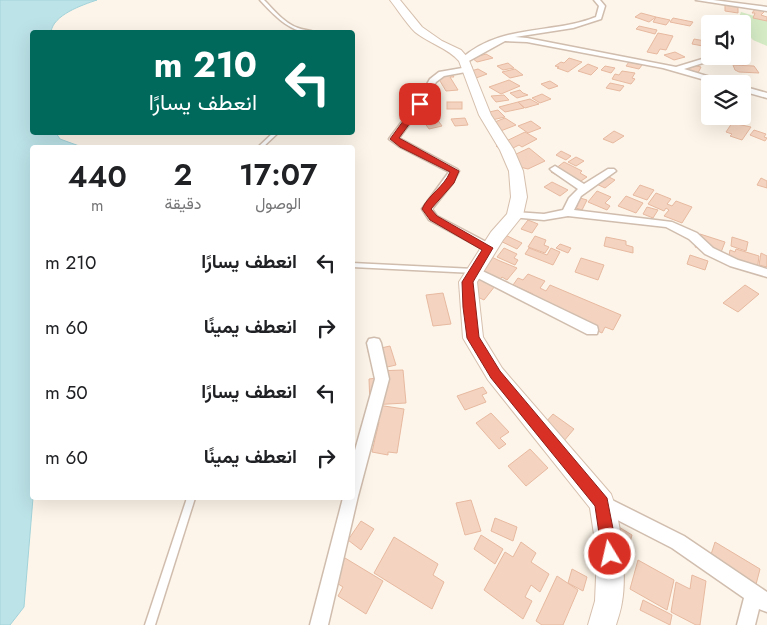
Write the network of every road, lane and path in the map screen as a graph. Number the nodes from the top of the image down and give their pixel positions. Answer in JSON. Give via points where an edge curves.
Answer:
{"nodes":[{"id":1,"x":262,"y":0,"type":"edge"},
{"id":2,"x":395,"y":0,"type":"edge"},
{"id":3,"x":597,"y":0,"type":"edge"},
{"id":4,"x":699,"y":0,"type":"edge"},
{"id":5,"x":767,"y":9,"type":"edge"},
{"id":6,"x":296,"y":30,"type":"edge"},
{"id":7,"x":507,"y":39,"type":"junction"},
{"id":8,"x":701,"y":62,"type":"edge"},
{"id":9,"x":466,"y":65,"type":"junction"},
{"id":10,"x":677,"y":69,"type":"junction"},
{"id":11,"x":701,"y":76,"type":"edge"},
{"id":12,"x":751,"y":91,"type":"edge"},
{"id":13,"x":767,"y":96,"type":"edge"},
{"id":14,"x":274,"y":135,"type":"edge"},
{"id":15,"x":262,"y":145,"type":"edge"},
{"id":16,"x":555,"y":169,"type":"dead end"},
{"id":17,"x":610,"y":171,"type":"dead end"},
{"id":18,"x":585,"y":189,"type":"junction"},
{"id":19,"x":568,"y":213,"type":"junction"},
{"id":20,"x":515,"y":215,"type":"junction"},
{"id":21,"x":488,"y":248,"type":"junction"},
{"id":22,"x":355,"y":265,"type":"edge"},
{"id":23,"x":474,"y":271,"type":"junction"},
{"id":24,"x":767,"y":273,"type":"edge"},
{"id":25,"x":592,"y":330,"type":"dead end"},
{"id":26,"x":374,"y":343,"type":"dead end"},
{"id":27,"x":355,"y":481,"type":"edge"},
{"id":28,"x":190,"y":500,"type":"edge"},
{"id":29,"x":350,"y":500,"type":"edge"},
{"id":30,"x":602,"y":503,"type":"junction"},
{"id":31,"x":760,"y":599,"type":"edge"},
{"id":32,"x":150,"y":625,"type":"edge"},
{"id":33,"x":319,"y":625,"type":"edge"},
{"id":34,"x":602,"y":625,"type":"edge"},
{"id":35,"x":746,"y":625,"type":"edge"}],
"edges":[{"from":1,"to":6,"type":"lane"},
{"from":2,"to":9,"type":"street","via":[[418,29],[457,52]]},
{"from":3,"to":7,"type":"street","via":[[602,6],[599,18],[588,24],[525,32]]},
{"from":4,"to":5,"type":"street"},
{"from":7,"to":9,"type":"street","via":[[481,49]]},
{"from":7,"to":10,"type":"street"},
{"from":8,"to":10,"type":"street"},
{"from":9,"to":20,"type":"street","via":[[485,115],[516,171],[518,197]]},
{"from":9,"to":21,"type":"street","via":[[433,81],[394,139],[454,171],[451,181],[427,209],[433,218]]},
{"from":10,"to":11,"type":"street"},
{"from":12,"to":13,"type":"street"},
{"from":14,"to":15,"type":"lane"},
{"from":16,"to":18,"type":"street"},
{"from":17,"to":18,"type":"street"},
{"from":18,"to":19,"type":"street","via":[[573,199]]},
{"from":19,"to":20,"type":"street","via":[[544,217]]},
{"from":19,"to":24,"type":"street","via":[[668,224],[734,263]]},
{"from":20,"to":21,"type":"street"},
{"from":21,"to":23,"type":"street"},
{"from":22,"to":23,"type":"lane"},
{"from":23,"to":25,"type":"street"},
{"from":23,"to":30,"type":"street","via":[[468,282],[473,338],[495,374]]},
{"from":26,"to":27,"type":"street","via":[[382,379]]},
{"from":28,"to":32,"type":"lane"},
{"from":29,"to":33,"type":"street"},
{"from":30,"to":31,"type":"street","via":[[678,542]]},
{"from":30,"to":34,"type":"street","via":[[610,554],[609,601]]},
{"from":31,"to":35,"type":"street"}]}
